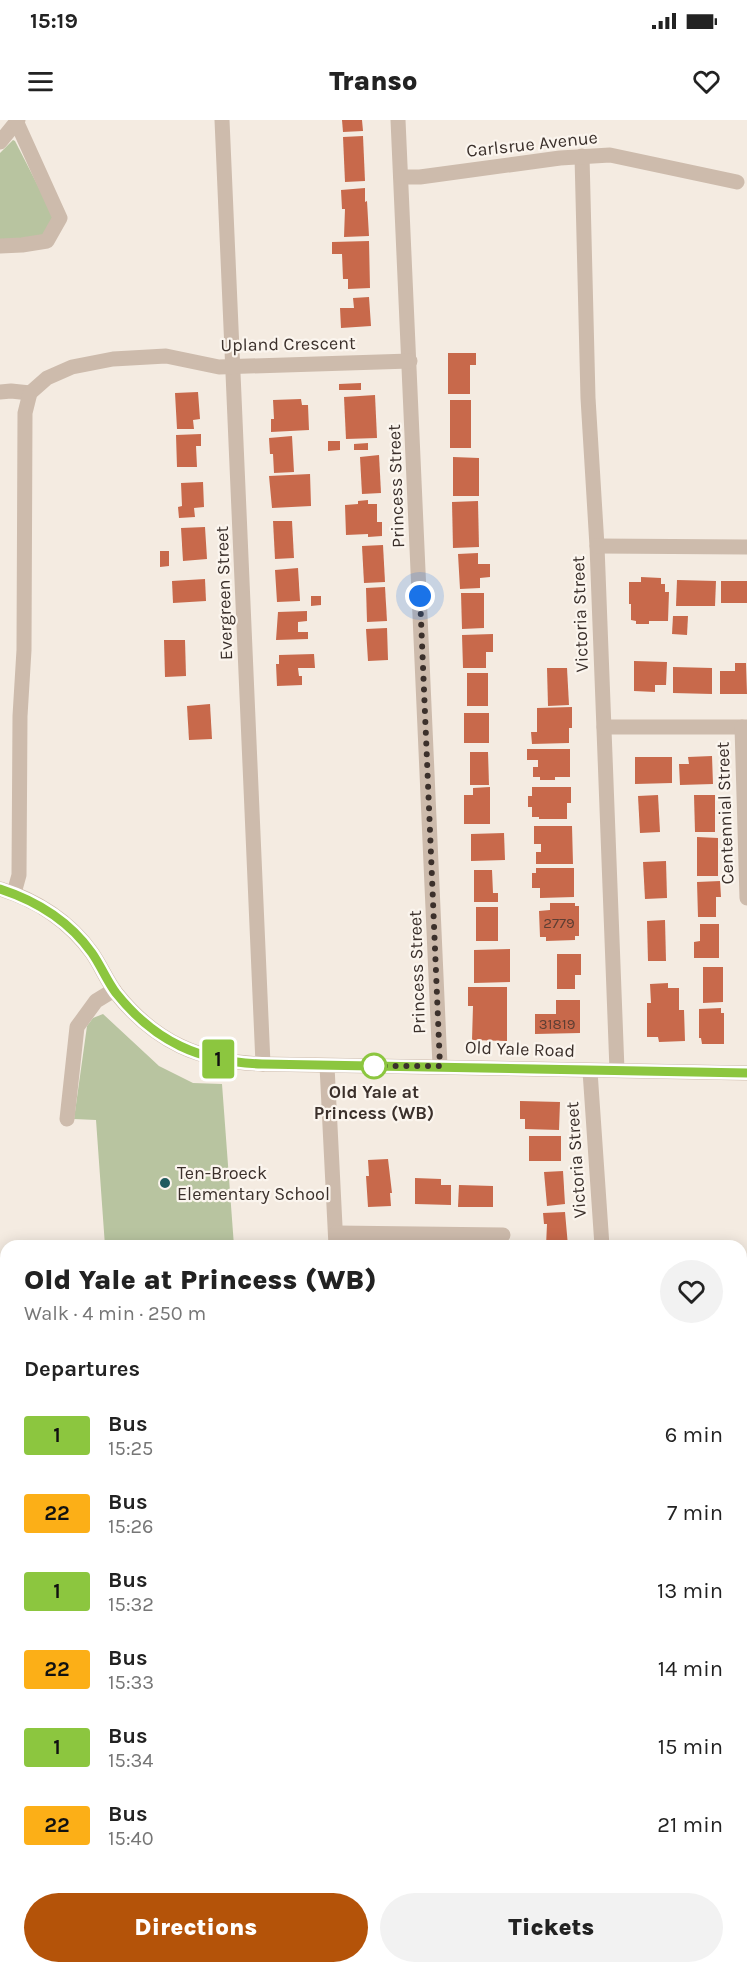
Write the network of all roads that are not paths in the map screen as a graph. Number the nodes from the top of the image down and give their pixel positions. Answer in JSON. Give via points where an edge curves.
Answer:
{"nodes":[{"id":1,"x":222,"y":120,"type":"edge"},
{"id":2,"x":398,"y":120,"type":"edge"},
{"id":3,"x":17,"y":121,"type":"edge"},
{"id":4,"x":0,"y":142,"type":"edge"},
{"id":5,"x":582,"y":156,"type":"junction"},
{"id":6,"x":401,"y":177,"type":"junction"},
{"id":7,"x":737,"y":182,"type":"dead end"},
{"id":8,"x":0,"y":246,"type":"edge"},
{"id":9,"x":410,"y":361,"type":"junction"},
{"id":10,"x":233,"y":366,"type":"junction"},
{"id":11,"x":0,"y":392,"type":"edge"},
{"id":12,"x":30,"y":393,"type":"junction"},
{"id":13,"x":597,"y":546,"type":"junction"},
{"id":14,"x":747,"y":548,"type":"edge"},
{"id":15,"x":604,"y":727,"type":"junction"},
{"id":16,"x":744,"y":727,"type":"edge"},
{"id":17,"x":7,"y":891,"type":"edge"},
{"id":18,"x":747,"y":896,"type":"edge"},
{"id":19,"x":114,"y":990,"type":"junction"},
{"id":20,"x":262,"y":1064,"type":"junction"},
{"id":21,"x":327,"y":1066,"type":"junction"},
{"id":22,"x":440,"y":1066,"type":"junction"},
{"id":23,"x":617,"y":1070,"type":"junction"},
{"id":24,"x":590,"y":1071,"type":"junction"},
{"id":25,"x":747,"y":1073,"type":"edge"},
{"id":26,"x":67,"y":1119,"type":"dead end"},
{"id":27,"x":503,"y":1235,"type":"dead end"},
{"id":28,"x":336,"y":1240,"type":"edge"},
{"id":29,"x":602,"y":1240,"type":"edge"}],
"edges":[{"from":1,"to":10,"type":"street","name":"Evergreen Street"},
{"from":2,"to":6,"type":"street","name":"Princess Street"},
{"from":3,"to":4,"type":"street"},
{"from":3,"to":8,"type":"street","via":[[60,218],[47,241]]},
{"from":5,"to":6,"type":"street","name":"Carlsrue Avenue"},
{"from":5,"to":7,"type":"street","name":"Carlsrue Avenue","via":[[610,155]]},
{"from":5,"to":13,"type":"street","name":"Victoria Street","via":[[588,398]]},
{"from":6,"to":9,"type":"street","name":"Princess Street"},
{"from":9,"to":10,"type":"street","name":"Upland Crescent"},
{"from":9,"to":22,"type":"street","name":"Princess Street"},
{"from":10,"to":12,"type":"street","name":"Upland Crescent","via":[[166,356],[113,359],[72,367],[47,378]]},
{"from":10,"to":20,"type":"street","name":"Evergreen Street"},
{"from":11,"to":12,"type":"street"},
{"from":12,"to":17,"type":"street","via":[[25,412],[19,875]]},
{"from":13,"to":14,"type":"street"},
{"from":13,"to":15,"type":"street","name":"Victoria Street"},
{"from":15,"to":16,"type":"street"},
{"from":15,"to":23,"type":"street","name":"Victoria Street"},
{"from":16,"to":18,"type":"street","name":"Centennial Street"},
{"from":17,"to":19,"type":"street","name":"Old Yale Road","via":[[30,901],[72,930],[94,955]]},
{"from":19,"to":20,"type":"street","name":"Old Yale Road","via":[[141,1020],[171,1042],[209,1057]]},
{"from":19,"to":26,"type":"street","via":[[96,1002],[77,1026]]},
{"from":20,"to":21,"type":"street","name":"Old Yale Road"},
{"from":21,"to":22,"type":"street","name":"Old Yale Road"},
{"from":21,"to":28,"type":"street"},
{"from":22,"to":24,"type":"street","name":"Old Yale Road"},
{"from":23,"to":24,"type":"street","name":"Old Yale Road"},
{"from":23,"to":25,"type":"street","name":"Old Yale Road"},
{"from":24,"to":29,"type":"street","name":"Victoria Street"},
{"from":27,"to":28,"type":"street"}]}
